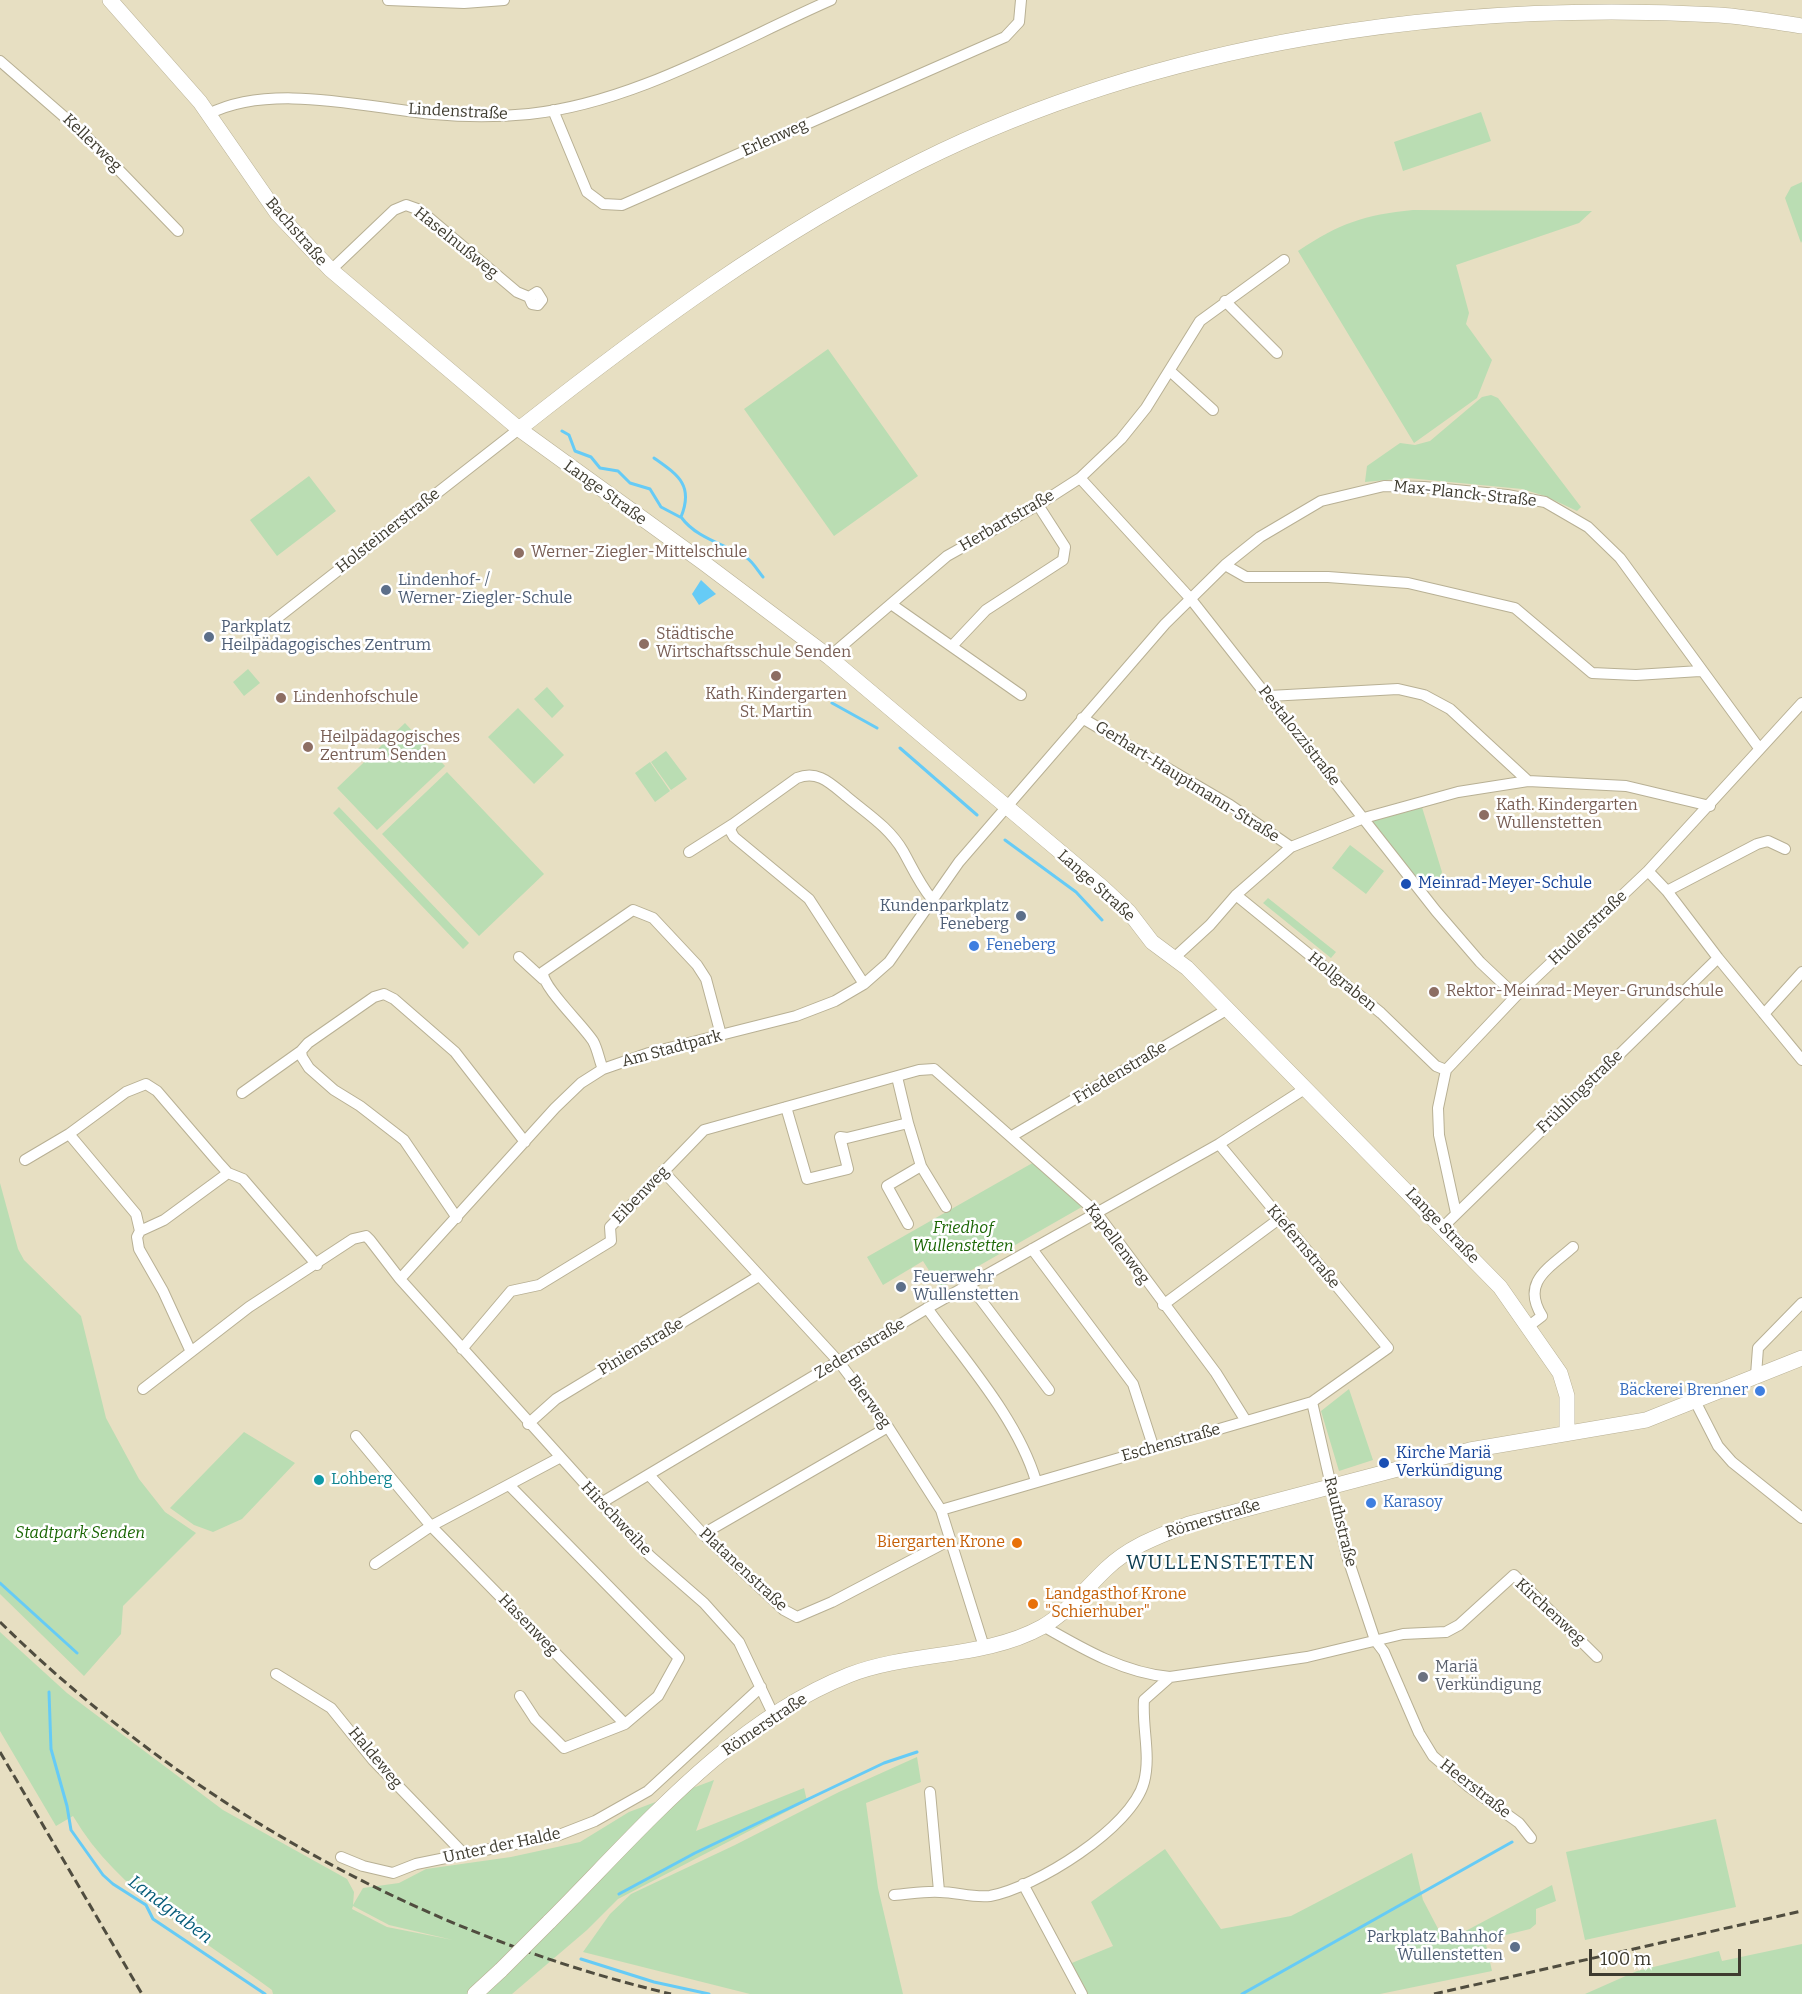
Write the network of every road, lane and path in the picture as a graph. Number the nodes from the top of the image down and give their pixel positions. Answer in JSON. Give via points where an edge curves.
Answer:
{"nodes":[{"id":1,"x":110,"y":0,"type":"edge"},
{"id":2,"x":388,"y":0,"type":"edge"},
{"id":3,"x":504,"y":0,"type":"edge"},
{"id":4,"x":831,"y":0,"type":"edge"},
{"id":5,"x":1021,"y":0,"type":"edge"},
{"id":6,"x":1802,"y":26,"type":"edge"},
{"id":7,"x":0,"y":61,"type":"edge"},
{"id":8,"x":553,"y":110,"type":"junction"},
{"id":9,"x":209,"y":114,"type":"junction"},
{"id":10,"x":178,"y":231,"type":"dead end"},
{"id":11,"x":1284,"y":260,"type":"dead end"},
{"id":12,"x":331,"y":270,"type":"junction"},
{"id":13,"x":529,"y":297,"type":"dead end"},
{"id":14,"x":1225,"y":301,"type":"junction"},
{"id":15,"x":1277,"y":353,"type":"dead end"},
{"id":16,"x":1170,"y":371,"type":"junction"},
{"id":17,"x":1213,"y":410,"type":"dead end"},
{"id":18,"x":519,"y":429,"type":"junction"},
{"id":19,"x":1080,"y":478,"type":"junction"},
{"id":20,"x":1038,"y":505,"type":"junction"},
{"id":21,"x":1225,"y":565,"type":"junction"},
{"id":22,"x":1190,"y":598,"type":"junction"},
{"id":23,"x":891,"y":604,"type":"junction"},
{"id":24,"x":258,"y":633,"type":"dead end"},
{"id":25,"x":952,"y":646,"type":"junction"},
{"id":26,"x":828,"y":657,"type":"junction"},
{"id":27,"x":1700,"y":671,"type":"junction"},
{"id":28,"x":1021,"y":695,"type":"dead end"},
{"id":29,"x":1269,"y":696,"type":"junction"},
{"id":30,"x":1802,"y":703,"type":"edge"},
{"id":31,"x":1082,"y":718,"type":"junction"},
{"id":32,"x":1759,"y":748,"type":"junction"},
{"id":33,"x":1528,"y":781,"type":"junction"},
{"id":34,"x":1710,"y":806,"type":"junction"},
{"id":35,"x":1005,"y":807,"type":"junction"},
{"id":36,"x":1364,"y":818,"type":"junction"},
{"id":37,"x":733,"y":824,"type":"junction"},
{"id":38,"x":1291,"y":847,"type":"junction"},
{"id":39,"x":1785,"y":849,"type":"dead end"},
{"id":40,"x":689,"y":852,"type":"dead end"},
{"id":41,"x":1648,"y":871,"type":"junction"},
{"id":42,"x":1667,"y":891,"type":"junction"},
{"id":43,"x":1236,"y":895,"type":"junction"},
{"id":44,"x":932,"y":898,"type":"junction"},
{"id":45,"x":519,"y":957,"type":"dead end"},
{"id":46,"x":1174,"y":958,"type":"junction"},
{"id":47,"x":1718,"y":958,"type":"junction"},
{"id":48,"x":1802,"y":972,"type":"edge"},
{"id":49,"x":543,"y":979,"type":"junction"},
{"id":50,"x":864,"y":984,"type":"junction"},
{"id":51,"x":1516,"y":996,"type":"junction"},
{"id":52,"x":1228,"y":1009,"type":"junction"},
{"id":53,"x":1764,"y":1014,"type":"junction"},
{"id":54,"x":721,"y":1035,"type":"junction"},
{"id":55,"x":302,"y":1051,"type":"junction"},
{"id":56,"x":1802,"y":1060,"type":"edge"},
{"id":57,"x":603,"y":1069,"type":"junction"},
{"id":58,"x":934,"y":1069,"type":"joint"},
{"id":59,"x":1446,"y":1070,"type":"junction"},
{"id":60,"x":897,"y":1077,"type":"junction"},
{"id":61,"x":1306,"y":1088,"type":"junction"},
{"id":62,"x":242,"y":1093,"type":"dead end"},
{"id":63,"x":786,"y":1107,"type":"junction"},
{"id":64,"x":908,"y":1123,"type":"junction"},
{"id":65,"x":69,"y":1134,"type":"junction"},
{"id":66,"x":1012,"y":1136,"type":"junction"},
{"id":67,"x":525,"y":1142,"type":"junction"},
{"id":68,"x":1219,"y":1144,"type":"junction"},
{"id":69,"x":25,"y":1160,"type":"dead end"},
{"id":70,"x":921,"y":1166,"type":"junction"},
{"id":71,"x":663,"y":1171,"type":"junction"},
{"id":72,"x":228,"y":1173,"type":"junction"},
{"id":73,"x":946,"y":1207,"type":"dead end"},
{"id":74,"x":1096,"y":1212,"type":"junction"},
{"id":75,"x":1456,"y":1213,"type":"junction"},
{"id":76,"x":457,"y":1218,"type":"junction"},
{"id":77,"x":1279,"y":1219,"type":"junction"},
{"id":78,"x":908,"y":1224,"type":"dead end"},
{"id":79,"x":1443,"y":1227,"type":"junction"},
{"id":80,"x":140,"y":1231,"type":"junction"},
{"id":81,"x":1573,"y":1247,"type":"dead end"},
{"id":82,"x":1032,"y":1248,"type":"junction"},
{"id":83,"x":317,"y":1265,"type":"junction"},
{"id":84,"x":759,"y":1276,"type":"junction"},
{"id":85,"x":400,"y":1280,"type":"junction"},
{"id":86,"x":969,"y":1284,"type":"junction"},
{"id":87,"x":1802,"y":1303,"type":"edge"},
{"id":88,"x":1163,"y":1305,"type":"junction"},
{"id":89,"x":927,"y":1308,"type":"junction"},
{"id":90,"x":1529,"y":1326,"type":"junction"},
{"id":91,"x":1388,"y":1348,"type":"joint"},
{"id":92,"x":462,"y":1349,"type":"junction"},
{"id":93,"x":191,"y":1352,"type":"junction"},
{"id":94,"x":1802,"y":1358,"type":"edge"},
{"id":95,"x":839,"y":1362,"type":"junction"},
{"id":96,"x":1756,"y":1375,"type":"junction"},
{"id":97,"x":143,"y":1389,"type":"dead end"},
{"id":98,"x":1049,"y":1390,"type":"dead end"},
{"id":99,"x":1695,"y":1401,"type":"junction"},
{"id":100,"x":1312,"y":1402,"type":"junction"},
{"id":101,"x":1246,"y":1421,"type":"junction"},
{"id":102,"x":528,"y":1424,"type":"junction"},
{"id":103,"x":888,"y":1427,"type":"junction"},
{"id":104,"x":1567,"y":1433,"type":"junction"},
{"id":105,"x":356,"y":1436,"type":"dead end"},
{"id":106,"x":1154,"y":1449,"type":"junction"},
{"id":107,"x":559,"y":1458,"type":"junction"},
{"id":108,"x":649,"y":1475,"type":"junction"},
{"id":109,"x":1036,"y":1481,"type":"junction"},
{"id":110,"x":509,"y":1485,"type":"junction"},
{"id":111,"x":1330,"y":1487,"type":"junction"},
{"id":112,"x":601,"y":1503,"type":"junction"},
{"id":113,"x":941,"y":1510,"type":"junction"},
{"id":114,"x":1802,"y":1518,"type":"edge"},
{"id":115,"x":431,"y":1526,"type":"junction"},
{"id":116,"x":703,"y":1534,"type":"junction"},
{"id":117,"x":950,"y":1540,"type":"junction"},
{"id":118,"x":375,"y":1564,"type":"dead end"},
{"id":119,"x":1043,"y":1626,"type":"junction"},
{"id":120,"x":1375,"y":1640,"type":"junction"},
{"id":121,"x":984,"y":1647,"type":"junction"},
{"id":122,"x":1597,"y":1658,"type":"dead end"},
{"id":123,"x":276,"y":1674,"type":"dead end"},
{"id":124,"x":1170,"y":1677,"type":"junction"},
{"id":125,"x":761,"y":1687,"type":"junction"},
{"id":126,"x":520,"y":1696,"type":"dead end"},
{"id":127,"x":774,"y":1716,"type":"junction"},
{"id":128,"x":625,"y":1724,"type":"junction"},
{"id":129,"x":930,"y":1792,"type":"dead end"},
{"id":130,"x":1531,"y":1838,"type":"dead end"},
{"id":131,"x":464,"y":1854,"type":"junction"},
{"id":132,"x":341,"y":1857,"type":"dead end"},
{"id":133,"x":1023,"y":1884,"type":"junction"},
{"id":134,"x":939,"y":1892,"type":"junction"},
{"id":135,"x":894,"y":1895,"type":"dead end"},
{"id":136,"x":475,"y":1994,"type":"edge"},
{"id":137,"x":1082,"y":1994,"type":"edge"}],
"edges":[{"from":1,"to":9,"type":"street","name":"Bachstraße"},
{"from":2,"to":3,"type":"street"},
{"from":4,"to":8,"type":"street","name":"Lindenstraße","via":[[654,80],[605,98]]},
{"from":5,"to":8,"type":"street","name":"Erlenweg","via":[[1019,22],[1005,37],[622,205],[603,204],[587,192]]},
{"from":6,"to":18,"type":"street","via":[[1721,15],[1627,10],[1451,15],[1336,30],[1243,48],[1135,78],[1016,119],[918,162],[802,227],[691,298]]},
{"from":7,"to":10,"type":"street","name":"Kellerweg","via":[[84,134]]},
{"from":8,"to":9,"type":"street","name":"Lindenstraße","via":[[476,117],[311,99],[236,104]]},
{"from":9,"to":12,"type":"street","name":"Bachstraße","via":[[277,213]]},
{"from":11,"to":14,"type":"street","name":"Herbartstraße"},
{"from":12,"to":13,"type":"street","name":"Haselnußweg","via":[[394,210],[406,205],[420,210],[517,292]]},
{"from":12,"to":18,"type":"street","name":"Bachstraße"},
{"from":14,"to":15,"type":"street"},
{"from":14,"to":16,"type":"street","name":"Herbartstraße","via":[[1200,321]]},
{"from":16,"to":17,"type":"street"},
{"from":16,"to":19,"type":"street","name":"Herbartstraße","via":[[1126,433]]},
{"from":18,"to":24,"type":"street","name":"Holsteinerstraße"},
{"from":18,"to":26,"type":"street","name":"Lange Straße"},
{"from":19,"to":20,"type":"street","name":"Herbartstraße"},
{"from":19,"to":22,"type":"street","name":"Pestalozzistraße"},
{"from":20,"to":23,"type":"street","name":"Herbartstraße","via":[[947,556]]},
{"from":20,"to":25,"type":"street","via":[[1065,547],[1064,560],[986,610]]},
{"from":21,"to":22,"type":"street","name":"Max-Planck-Straße"},
{"from":21,"to":27,"type":"street","via":[[1246,576],[1328,576],[1408,583],[1515,608],[1592,673]]},
{"from":21,"to":27,"type":"street","name":"Max-Planck-Straße","via":[[1260,537],[1321,501],[1356,490],[1424,487],[1545,502],[1588,527],[1620,558]]},
{"from":22,"to":29,"type":"street","name":"Pestalozzistraße"},
{"from":22,"to":31,"type":"street","name":"Max-Planck-Straße"},
{"from":23,"to":25,"type":"street"},
{"from":23,"to":26,"type":"street","name":"Herbartstraße"},
{"from":25,"to":28,"type":"street"},
{"from":26,"to":35,"type":"street","name":"Lange Straße"},
{"from":27,"to":32,"type":"street","name":"Max-Planck-Straße"},
{"from":29,"to":33,"type":"street","via":[[1398,689],[1424,695],[1450,709]]},
{"from":29,"to":36,"type":"street","name":"Pestalozzistraße"},
{"from":30,"to":32,"type":"street","name":"Hudlerstraße"},
{"from":31,"to":35,"type":"street","name":"Max-Planck-Straße"},
{"from":31,"to":38,"type":"street","name":"Gerhart-Hauptmann-Straße","via":[[1230,805]]},
{"from":32,"to":34,"type":"street","name":"Hudlerstraße"},
{"from":33,"to":34,"type":"street","via":[[1626,786]]},
{"from":33,"to":36,"type":"street","via":[[1458,792]]},
{"from":34,"to":41,"type":"street","name":"Hudlerstraße"},
{"from":35,"to":44,"type":"street","name":"Am Stadtpark"},
{"from":35,"to":46,"type":"street","name":"Lange Straße","via":[[1113,897],[1152,942]]},
{"from":36,"to":38,"type":"street"},
{"from":36,"to":51,"type":"street","name":"Pestalozzistraße","via":[[1456,935]]},
{"from":37,"to":40,"type":"street"},
{"from":37,"to":44,"type":"street","via":[[798,778],[807,774],[818,776],[864,808],[888,832]]},
{"from":37,"to":50,"type":"street","via":[[730,830],[734,837],[809,899]]},
{"from":38,"to":43,"type":"street"},
{"from":39,"to":42,"type":"street","via":[[1768,841],[1757,844]]},
{"from":41,"to":42,"type":"street"},
{"from":41,"to":51,"type":"street","name":"Hudlerstraße"},
{"from":42,"to":47,"type":"street"},
{"from":43,"to":46,"type":"street"},
{"from":43,"to":59,"type":"street","name":"Hollgraben","via":[[1381,1013],[1436,1066]]},
{"from":44,"to":50,"type":"street","name":"Am Stadtpark","via":[[889,962]]},
{"from":45,"to":49,"type":"street"},
{"from":46,"to":52,"type":"street","name":"Lange Straße"},
{"from":47,"to":53,"type":"street"},
{"from":47,"to":75,"type":"street","name":"Frühlingstraße"},
{"from":48,"to":53,"type":"street"},
{"from":49,"to":54,"type":"street","via":[[543,972],[553,962],[621,916],[633,910],[642,912],[653,918],[706,979]]},
{"from":49,"to":57,"type":"street","via":[[594,1044]]},
{"from":50,"to":54,"type":"street","name":"Am Stadtpark","via":[[835,1001],[796,1016]]},
{"from":51,"to":59,"type":"street","name":"Hudlerstraße"},
{"from":52,"to":61,"type":"street","name":"Lange Straße"},
{"from":52,"to":66,"type":"street","name":"Friedenstraße"},
{"from":53,"to":56,"type":"street"},
{"from":54,"to":57,"type":"street","name":"Am Stadtpark"},
{"from":55,"to":62,"type":"street"},
{"from":55,"to":67,"type":"street","via":[[374,997],[384,994],[455,1052]]},
{"from":55,"to":76,"type":"street","via":[[309,1068],[404,1140]]},
{"from":57,"to":67,"type":"street","name":"Am Stadtpark","via":[[581,1083]]},
{"from":58,"to":60,"type":"street","name":"Eibenweg"},
{"from":58,"to":66,"type":"street","name":"Kapellenweg"},
{"from":59,"to":75,"type":"street","via":[[1438,1108],[1439,1135]]},
{"from":60,"to":63,"type":"street","name":"Eibenweg"},
{"from":60,"to":64,"type":"street"},
{"from":61,"to":68,"type":"street","name":"Zedernstraße"},
{"from":61,"to":79,"type":"street","name":"Lange Straße"},
{"from":63,"to":64,"type":"street","via":[[807,1179],[848,1169],[840,1137]]},
{"from":63,"to":71,"type":"street","name":"Eibenweg","via":[[704,1130]]},
{"from":64,"to":70,"type":"street"},
{"from":65,"to":69,"type":"street"},
{"from":65,"to":72,"type":"street","via":[[126,1092],[146,1084],[157,1091]]},
{"from":65,"to":80,"type":"street","via":[[136,1214]]},
{"from":66,"to":74,"type":"street","name":"Kapellenweg"},
{"from":67,"to":76,"type":"street","name":"Am Stadtpark"},
{"from":68,"to":74,"type":"street","name":"Zedernstraße"},
{"from":68,"to":77,"type":"street","name":"Kiefernstraße"},
{"from":70,"to":73,"type":"street"},
{"from":70,"to":78,"type":"street","via":[[887,1186]]},
{"from":71,"to":84,"type":"street","name":"Bierweg"},
{"from":71,"to":92,"type":"street","name":"Eibenweg","via":[[610,1227],[611,1240],[539,1285],[512,1291]]},
{"from":72,"to":80,"type":"street","via":[[164,1220]]},
{"from":72,"to":83,"type":"street","via":[[243,1179]]},
{"from":74,"to":82,"type":"street","name":"Zedernstraße"},
{"from":74,"to":88,"type":"street","name":"Kapellenweg"},
{"from":75,"to":79,"type":"street","name":"Frühlingstraße"},
{"from":76,"to":85,"type":"street","name":"Am Stadtpark"},
{"from":77,"to":88,"type":"street"},
{"from":77,"to":91,"type":"street","name":"Kiefernstraße"},
{"from":79,"to":90,"type":"street","name":"Lange Straße","via":[[1500,1287]]},
{"from":80,"to":93,"type":"street","via":[[139,1249]]},
{"from":81,"to":90,"type":"street","via":[[1533,1287],[1533,1301],[1542,1316]]},
{"from":82,"to":86,"type":"street","name":"Zedernstraße"},
{"from":82,"to":106,"type":"street","via":[[1133,1384]]},
{"from":83,"to":85,"type":"street","via":[[353,1239],[366,1236]]},
{"from":83,"to":93,"type":"street","via":[[249,1307]]},
{"from":84,"to":95,"type":"street","name":"Bierweg"},
{"from":84,"to":102,"type":"street","name":"Pinienstraße","via":[[556,1399]]},
{"from":85,"to":92,"type":"street","name":"Hirschweihe"},
{"from":86,"to":89,"type":"street","name":"Zedernstraße"},
{"from":86,"to":98,"type":"street"},
{"from":87,"to":96,"type":"street","via":[[1758,1348]]},
{"from":88,"to":101,"type":"street","name":"Kapellenweg","via":[[1216,1373]]},
{"from":89,"to":95,"type":"street","name":"Zedernstraße"},
{"from":89,"to":109,"type":"street","via":[[1016,1433],[1029,1456]]},
{"from":90,"to":104,"type":"street","name":"Lange Straße","via":[[1563,1381]]},
{"from":91,"to":100,"type":"street","name":"Eschenstraße"},
{"from":92,"to":102,"type":"street","name":"Hirschweihe"},
{"from":93,"to":97,"type":"street"},
{"from":94,"to":96,"type":"street","name":"Römerstraße"},
{"from":95,"to":103,"type":"street","name":"Bierweg"},
{"from":95,"to":108,"type":"street","name":"Zedernstraße"},
{"from":96,"to":99,"type":"street","name":"Römerstraße"},
{"from":99,"to":104,"type":"street","name":"Römerstraße","via":[[1646,1420]]},
{"from":99,"to":114,"type":"street","via":[[1718,1446],[1732,1462]]},
{"from":100,"to":101,"type":"street","name":"Eschenstraße"},
{"from":100,"to":111,"type":"street","name":"Rauthstraße"},
{"from":101,"to":106,"type":"street","name":"Eschenstraße"},
{"from":102,"to":107,"type":"street","name":"Hirschweihe"},
{"from":103,"to":113,"type":"street","name":"Bierweg"},
{"from":103,"to":116,"type":"street"},
{"from":104,"to":111,"type":"street","name":"Römerstraße","via":[[1484,1447]]},
{"from":105,"to":115,"type":"street","name":"Hasenweg"},
{"from":106,"to":109,"type":"street","name":"Eschenstraße"},
{"from":107,"to":110,"type":"street"},
{"from":107,"to":112,"type":"street","name":"Hirschweihe"},
{"from":108,"to":112,"type":"street","name":"Zedernstraße"},
{"from":108,"to":116,"type":"street","name":"Platanenstraße"},
{"from":109,"to":113,"type":"street","name":"Eschenstraße"},
{"from":110,"to":115,"type":"street"},
{"from":110,"to":128,"type":"street","via":[[679,1658],[658,1696]]},
{"from":111,"to":119,"type":"street","name":"Römerstraße","via":[[1189,1524],[1149,1539],[1113,1563],[1071,1606]]},
{"from":111,"to":120,"type":"street","name":"Rauthstraße","via":[[1347,1556]]},
{"from":112,"to":125,"type":"street","name":"Hirschweihe","via":[[739,1642]]},
{"from":113,"to":117,"type":"street","name":"Bierweg"},
{"from":115,"to":118,"type":"street"},
{"from":115,"to":128,"type":"street","name":"Hasenweg"},
{"from":116,"to":117,"type":"street","name":"Platanenstraße","via":[[784,1610],[797,1617]]},
{"from":117,"to":121,"type":"street","name":"Bierweg"},
{"from":119,"to":121,"type":"street","name":"Römerstraße"},
{"from":119,"to":124,"type":"street","via":[[1127,1668]]},
{"from":120,"to":122,"type":"street","name":"Kirchenweg","via":[[1446,1632],[1514,1575]]},
{"from":120,"to":124,"type":"street","via":[[1307,1658]]},
{"from":120,"to":130,"type":"street","name":"Heerstraße","via":[[1433,1756],[1469,1788],[1519,1823]]},
{"from":121,"to":127,"type":"street","name":"Römerstraße","via":[[850,1675]]},
{"from":123,"to":131,"type":"street","name":"Haldeweg","via":[[331,1708],[385,1773]]},
{"from":124,"to":133,"type":"street","via":[[1144,1700],[1148,1762],[1133,1807],[1095,1842]]},
{"from":125,"to":127,"type":"street","name":"Hirschweihe"},
{"from":125,"to":131,"type":"street","name":"Unter der Halde","via":[[648,1791],[611,1812],[559,1836]]},
{"from":126,"to":128,"type":"street","via":[[535,1719],[564,1748]]},
{"from":127,"to":136,"type":"street","name":"Römerstraße","bridge":true,"via":[[707,1766]]},
{"from":129,"to":134,"type":"street"},
{"from":131,"to":132,"type":"street","name":"Unter der Halde","via":[[393,1872]]},
{"from":133,"to":134,"type":"street","via":[[987,1896]]},
{"from":133,"to":137,"type":"street"},
{"from":134,"to":135,"type":"street"}]}
